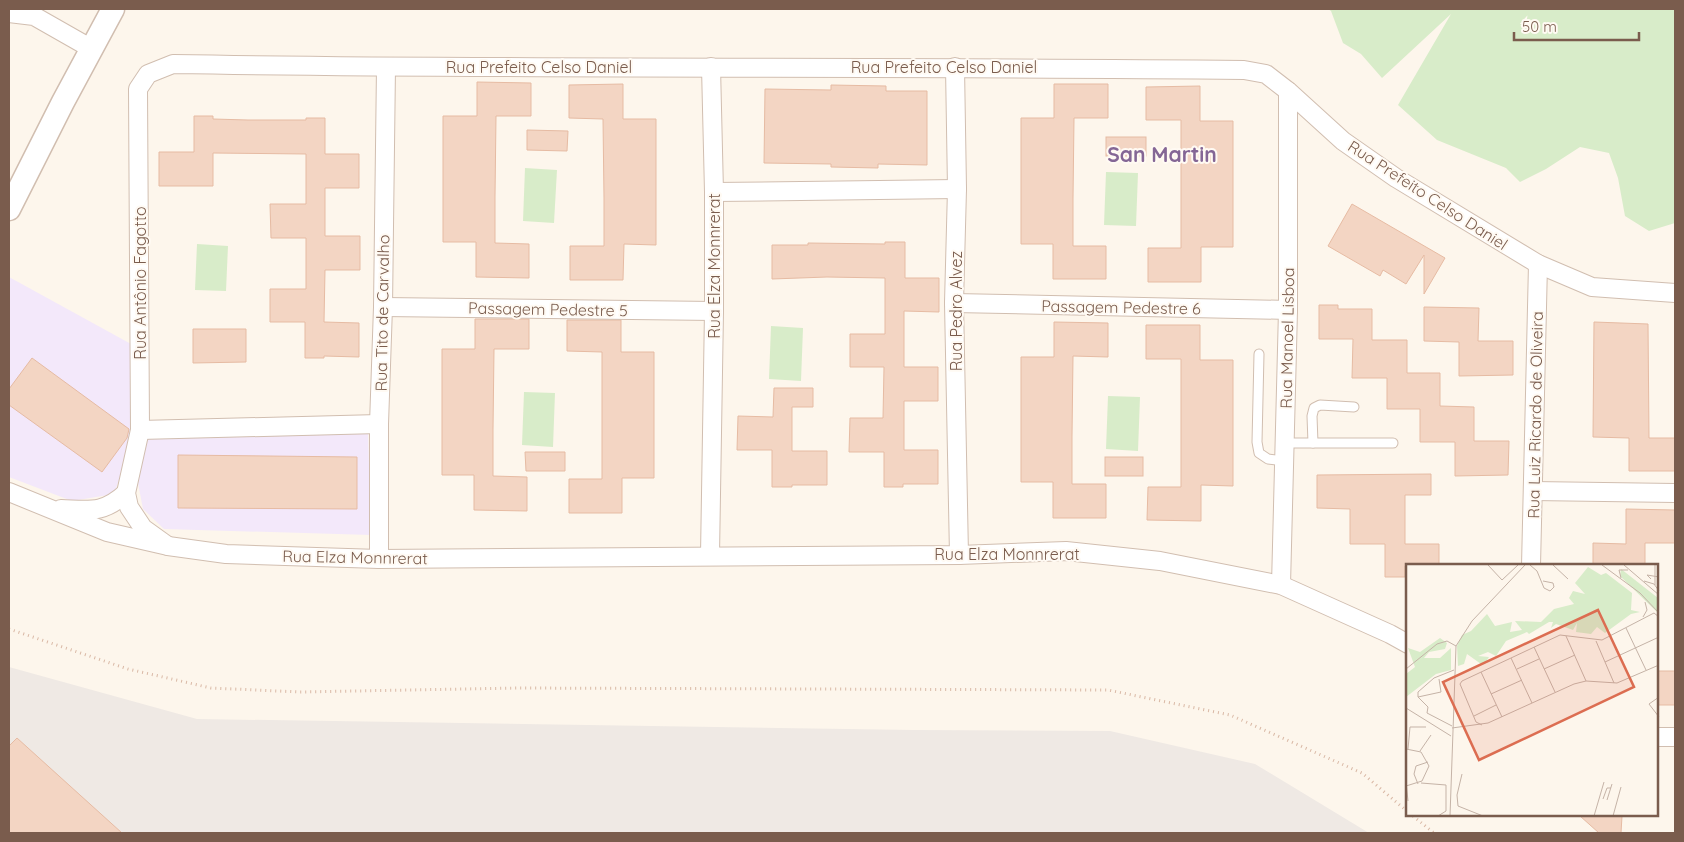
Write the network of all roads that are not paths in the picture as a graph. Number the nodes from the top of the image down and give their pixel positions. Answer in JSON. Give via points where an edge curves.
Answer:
{"nodes":[{"id":1,"x":114,"y":9,"type":"edge"},
{"id":2,"x":9,"y":13,"type":"edge"},
{"id":3,"x":92,"y":49,"type":"junction"},
{"id":4,"x":386,"y":67,"type":"junction"},
{"id":5,"x":711,"y":67,"type":"junction"},
{"id":6,"x":955,"y":67,"type":"junction"},
{"id":7,"x":148,"y":74,"type":"joint"},
{"id":8,"x":1288,"y":91,"type":"junction"},
{"id":9,"x":957,"y":189,"type":"junction"},
{"id":10,"x":714,"y":192,"type":"junction"},
{"id":11,"x":9,"y":209,"type":"edge"},
{"id":12,"x":1538,"y":264,"type":"junction"},
{"id":13,"x":1675,"y":293,"type":"edge"},
{"id":14,"x":954,"y":303,"type":"junction"},
{"id":15,"x":383,"y":307,"type":"junction"},
{"id":16,"x":1288,"y":310,"type":"junction"},
{"id":17,"x":714,"y":311,"type":"junction"},
{"id":18,"x":1259,"y":354,"type":"dead end"},
{"id":19,"x":1354,"y":407,"type":"dead end"},
{"id":20,"x":379,"y":424,"type":"junction"},
{"id":21,"x":140,"y":430,"type":"junction"},
{"id":22,"x":1284,"y":443,"type":"junction"},
{"id":23,"x":1313,"y":443,"type":"junction"},
{"id":24,"x":1393,"y":443,"type":"dead end"},
{"id":25,"x":1284,"y":461,"type":"junction"},
{"id":26,"x":1533,"y":491,"type":"junction"},
{"id":27,"x":9,"y":492,"type":"edge"},
{"id":28,"x":126,"y":493,"type":"junction"},
{"id":29,"x":1675,"y":493,"type":"edge"},
{"id":30,"x":54,"y":509,"type":"junction"},
{"id":31,"x":168,"y":546,"type":"junction"},
{"id":32,"x":710,"y":555,"type":"junction"},
{"id":33,"x":959,"y":555,"type":"junction"},
{"id":34,"x":379,"y":559,"type":"junction"},
{"id":35,"x":1531,"y":564,"type":"edge"},
{"id":36,"x":1281,"y":585,"type":"junction"},
{"id":37,"x":1406,"y":643,"type":"edge"},
{"id":38,"x":1659,"y":737,"type":"edge"},
{"id":39,"x":1675,"y":737,"type":"edge"}],
"edges":[{"from":1,"to":3,"type":"street"},
{"from":2,"to":3,"type":"street","via":[[34,16]]},
{"from":3,"to":11,"type":"street"},
{"from":4,"to":5,"type":"street","name":"Rua Prefeito Celso Daniel"},
{"from":4,"to":7,"type":"street","name":"Rua Prefeito Celso Daniel","via":[[173,64]]},
{"from":4,"to":15,"type":"street","name":"Rua Tito de Carvalho"},
{"from":5,"to":6,"type":"street","name":"Rua Prefeito Celso Daniel"},
{"from":5,"to":10,"type":"street","name":"Rua Elza Monnrerat"},
{"from":6,"to":8,"type":"street","name":"Rua Prefeito Celso Daniel","via":[[1244,70],[1266,74]]},
{"from":6,"to":9,"type":"street","name":"Rua Pedro Alvez"},
{"from":7,"to":21,"type":"street","name":"Rua Antônio Fagotto","via":[[138,89]]},
{"from":8,"to":12,"type":"street","name":"Rua Prefeito Celso Daniel","via":[[1343,141],[1396,178]]},
{"from":8,"to":16,"type":"street","name":"Rua Manoel Lisboa"},
{"from":9,"to":10,"type":"street"},
{"from":9,"to":14,"type":"street","name":"Rua Pedro Alvez"},
{"from":10,"to":17,"type":"street","name":"Rua Elza Monnrerat"},
{"from":12,"to":13,"type":"street","name":"Rua Prefeito Celso Daniel","via":[[1592,287]]},
{"from":12,"to":26,"type":"street","name":"Rua Luiz Ricardo de Oliveira"},
{"from":14,"to":16,"type":"street","name":"Passagem Pedestre 6"},
{"from":14,"to":33,"type":"street","name":"Rua Pedro Alvez"},
{"from":15,"to":17,"type":"street","name":"Passagem Pedestre 5"},
{"from":15,"to":20,"type":"street","name":"Rua Tito de Carvalho"},
{"from":16,"to":22,"type":"street","name":"Rua Manoel Lisboa"},
{"from":17,"to":32,"type":"street","name":"Rua Elza Monnrerat"},
{"from":18,"to":25,"type":"lane","via":[[1259,453],[1268,459]]},
{"from":19,"to":23,"type":"lane","via":[[1320,405],[1314,408]]},
{"from":20,"to":21,"type":"street"},
{"from":20,"to":34,"type":"street","name":"Rua Tito de Carvalho"},
{"from":21,"to":28,"type":"street","name":"Rua Antônio Fagotto"},
{"from":22,"to":23,"type":"lane"},
{"from":22,"to":25,"type":"street","name":"Rua Manoel Lisboa"},
{"from":23,"to":24,"type":"lane"},
{"from":25,"to":36,"type":"street","name":"Rua Manoel Lisboa"},
{"from":26,"to":29,"type":"street"},
{"from":26,"to":35,"type":"street","name":"Rua Luiz Ricardo de Oliveira"},
{"from":27,"to":30,"type":"street","name":"Rua Elza Monnrerat"},
{"from":28,"to":30,"type":"street","via":[[106,507]]},
{"from":28,"to":31,"type":"street","via":[[129,507],[143,528]]},
{"from":30,"to":31,"type":"street","name":"Rua Elza Monnrerat","via":[[107,532]]},
{"from":31,"to":34,"type":"street","name":"Rua Elza Monnrerat","via":[[226,554]]},
{"from":32,"to":33,"type":"street","name":"Rua Elza Monnrerat"},
{"from":32,"to":34,"type":"street","name":"Rua Elza Monnrerat"},
{"from":33,"to":36,"type":"street","name":"Rua Elza Monnrerat","via":[[1066,551],[1160,560]]},
{"from":36,"to":37,"type":"street","name":"Rua Elza Monnrerat"},
{"from":38,"to":39,"type":"street"}]}
